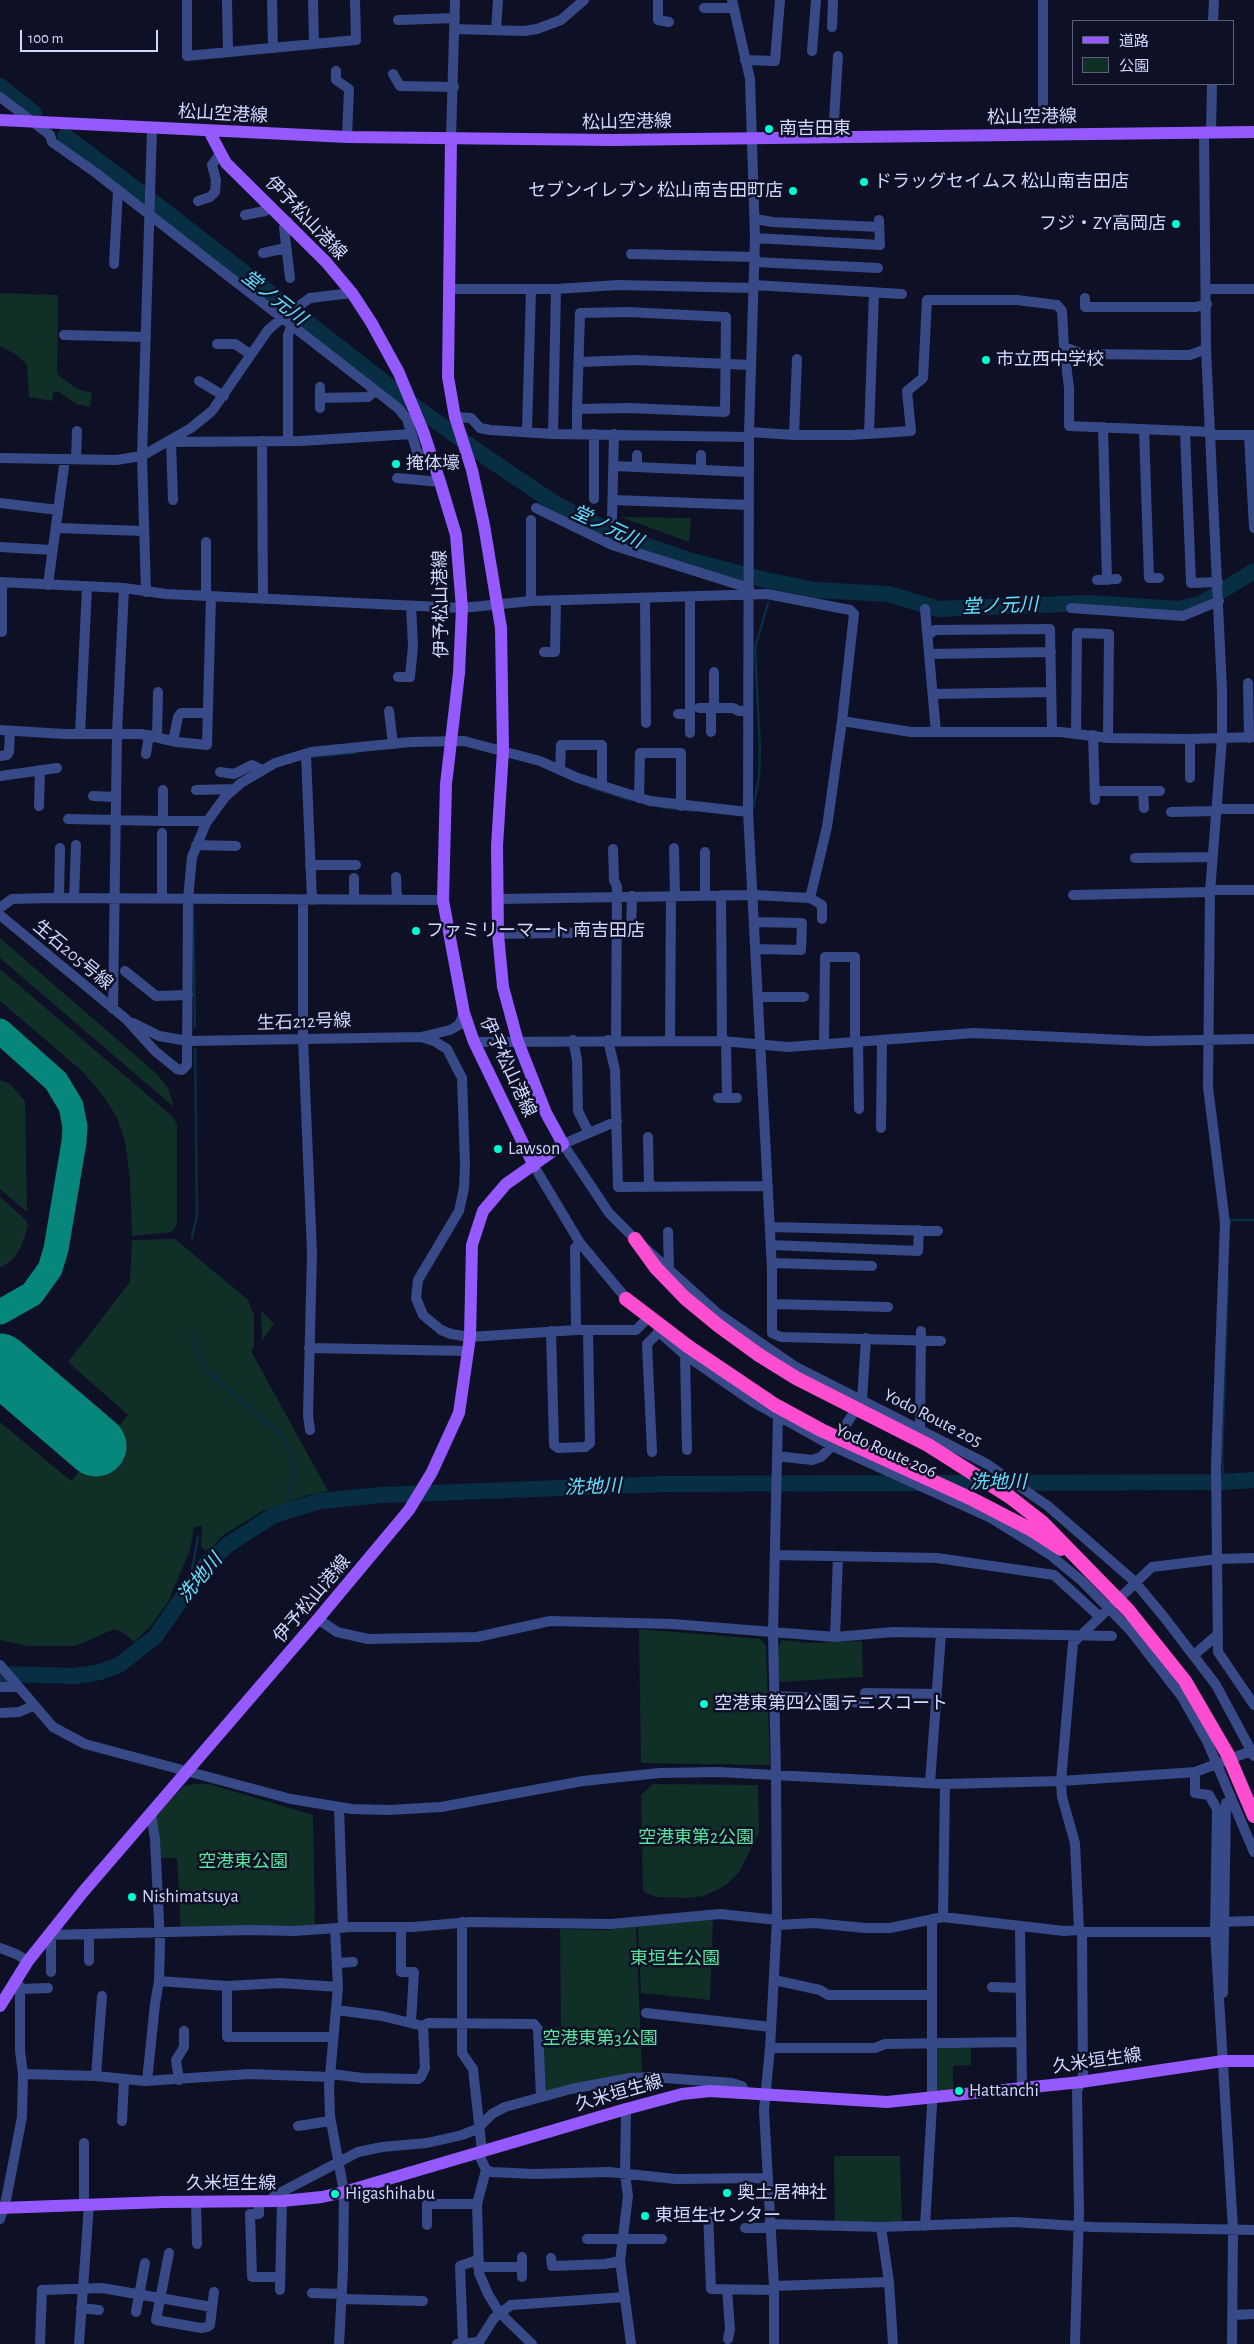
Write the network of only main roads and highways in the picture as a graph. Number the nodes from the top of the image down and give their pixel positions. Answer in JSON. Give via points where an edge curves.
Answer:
{"nodes":[{"id":1,"x":0,"y":120,"type":"edge"},
{"id":2,"x":209,"y":132,"type":"junction"},
{"id":3,"x":1254,"y":132,"type":"edge"},
{"id":4,"x":451,"y":138,"type":"junction"},
{"id":5,"x":534,"y":1166,"type":"junction"},
{"id":6,"x":635,"y":1239,"type":"road end"},
{"id":7,"x":626,"y":1299,"type":"road end"},
{"id":8,"x":1084,"y":1565,"type":"junction"},
{"id":9,"x":1254,"y":1816,"type":"edge"},
{"id":10,"x":0,"y":2006,"type":"edge"},
{"id":11,"x":1254,"y":2061,"type":"edge"},
{"id":12,"x":1,"y":2212,"type":"edge"}],
"edges":[{"from":1,"to":2,"type":"main road","name":"松山空港線"},
{"from":2,"to":4,"type":"main road","name":"松山空港線"},
{"from":2,"to":5,"type":"main road","name":"伊予松山港線","via":[[226,163],[288,222],[352,293],[399,373],[418,433],[432,457],[440,482],[456,535],[462,608],[459,673],[446,784],[443,900],[464,1013],[474,1042]]},
{"from":3,"to":4,"type":"main road","name":"松山空港線","via":[[612,140]]},
{"from":4,"to":5,"type":"main road","name":"伊予松山港線","via":[[448,377],[455,418],[472,470],[498,603],[504,677],[497,846],[498,934],[503,987],[518,1042],[546,1113],[563,1144]]},
{"from":5,"to":10,"type":"main road","name":"伊予松山港線","via":[[506,1184],[483,1211],[472,1245],[470,1337],[459,1413],[411,1506],[28,1961],[18,1985]]},
{"from":6,"to":8,"type":"highway","bridge":true,"via":[[656,1268],[685,1298],[759,1355],[796,1378],[928,1445],[1010,1497],[1042,1522]]},
{"from":7,"to":8,"type":"highway","bridge":true,"via":[[687,1351],[775,1405],[821,1430],[972,1498],[1032,1530]]},
{"from":8,"to":9,"type":"highway","bridge":true,"via":[[1130,1610],[1185,1681],[1228,1755]]},
{"from":11,"to":12,"type":"main road","name":"久米垣生線","via":[[1223,2061],[1081,2082],[931,2098],[868,2101],[746,2092],[682,2094],[344,2192],[302,2200],[87,2205]]}]}
